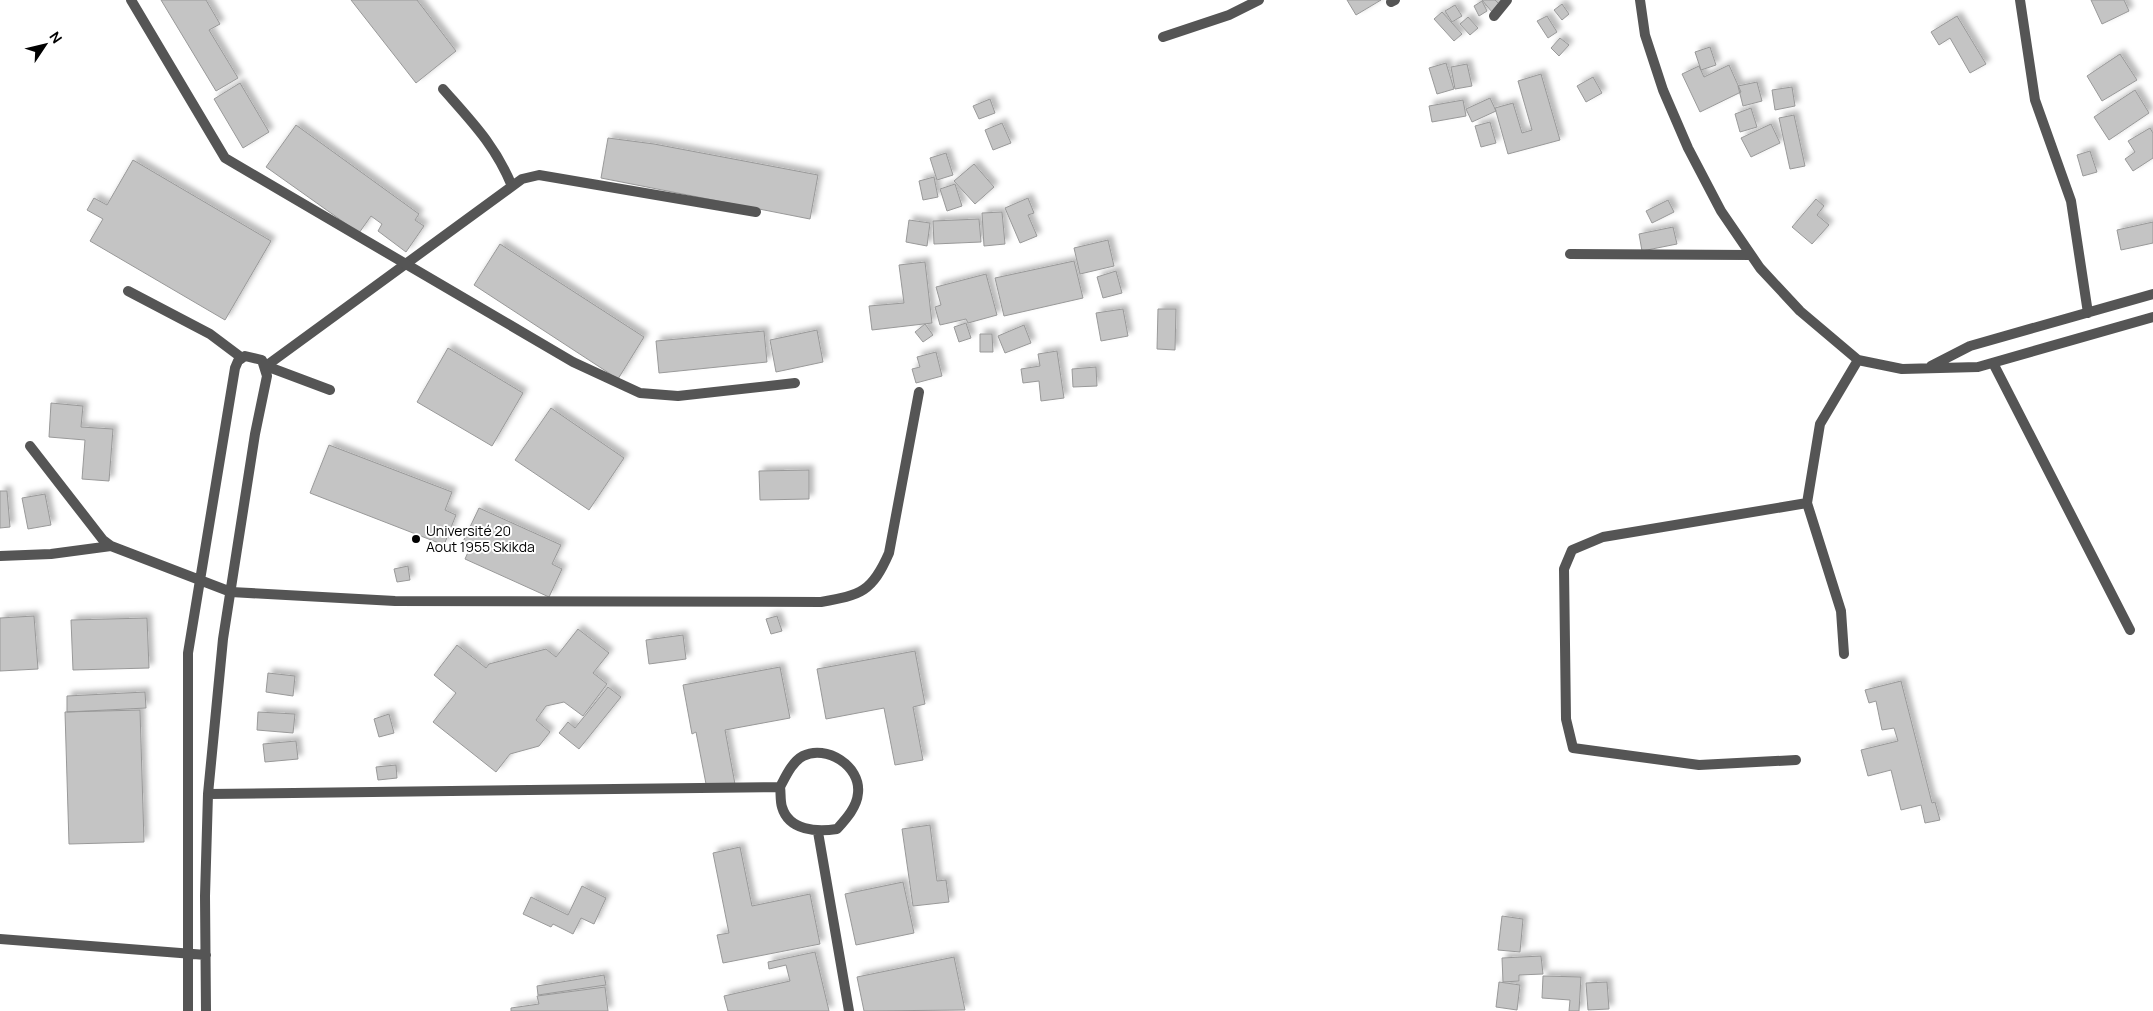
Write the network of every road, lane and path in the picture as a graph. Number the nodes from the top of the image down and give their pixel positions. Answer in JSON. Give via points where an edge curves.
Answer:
{"nodes":[{"id":1,"x":131,"y":0,"type":"edge"},
{"id":2,"x":1259,"y":0,"type":"edge"},
{"id":3,"x":1507,"y":0,"type":"edge"},
{"id":4,"x":1640,"y":0,"type":"edge"},
{"id":5,"x":2020,"y":0,"type":"edge"},
{"id":6,"x":1494,"y":16,"type":"dead end"},
{"id":7,"x":1163,"y":37,"type":"dead end"},
{"id":8,"x":443,"y":89,"type":"dead end"},
{"id":9,"x":512,"y":186,"type":"junction"},
{"id":10,"x":756,"y":212,"type":"dead end"},
{"id":11,"x":1570,"y":254,"type":"dead end"},
{"id":12,"x":1750,"y":255,"type":"junction"},
{"id":13,"x":405,"y":264,"type":"junction"},
{"id":14,"x":128,"y":291,"type":"dead end"},
{"id":15,"x":2153,"y":294,"type":"edge"},
{"id":16,"x":2088,"y":313,"type":"junction"},
{"id":17,"x":2153,"y":317,"type":"edge"},
{"id":18,"x":242,"y":358,"type":"junction"},
{"id":19,"x":1858,"y":360,"type":"junction"},
{"id":20,"x":1993,"y":363,"type":"junction"},
{"id":21,"x":266,"y":366,"type":"junction"},
{"id":22,"x":1928,"y":368,"type":"junction"},
{"id":23,"x":795,"y":383,"type":"dead end"},
{"id":24,"x":330,"y":390,"type":"dead end"},
{"id":25,"x":919,"y":392,"type":"dead end"},
{"id":26,"x":30,"y":446,"type":"dead end"},
{"id":27,"x":1807,"y":503,"type":"junction"},
{"id":28,"x":110,"y":546,"type":"junction"},
{"id":29,"x":0,"y":556,"type":"edge"},
{"id":30,"x":200,"y":581,"type":"junction"},
{"id":31,"x":231,"y":592,"type":"junction"},
{"id":32,"x":2130,"y":630,"type":"dead end"},
{"id":33,"x":1844,"y":654,"type":"dead end"},
{"id":34,"x":1796,"y":760,"type":"dead end"},
{"id":35,"x":780,"y":787,"type":"junction"},
{"id":36,"x":208,"y":794,"type":"junction"},
{"id":37,"x":818,"y":832,"type":"junction"},
{"id":38,"x":0,"y":939,"type":"edge"},
{"id":39,"x":188,"y":952,"type":"junction"},
{"id":40,"x":206,"y":955,"type":"junction"},
{"id":41,"x":188,"y":1011,"type":"edge"},
{"id":42,"x":206,"y":1011,"type":"edge"},
{"id":43,"x":848,"y":1011,"type":"edge"}],
"edges":[{"from":1,"to":13,"type":"street","via":[[226,158]]},
{"from":2,"to":7,"type":"street","via":[[1229,15]]},
{"from":3,"to":6,"type":"street"},
{"from":4,"to":12,"type":"street","via":[[1648,44],[1663,90],[1688,148],[1721,211]]},
{"from":5,"to":16,"type":"street","via":[[2035,100],[2070,201]]},
{"from":8,"to":9,"type":"street","via":[[483,134],[501,160]]},
{"from":9,"to":10,"type":"street","via":[[522,179],[539,175]]},
{"from":9,"to":13,"type":"street"},
{"from":11,"to":12,"type":"street"},
{"from":12,"to":19,"type":"street","via":[[1800,311]]},
{"from":13,"to":21,"type":"street"},
{"from":13,"to":23,"type":"street","via":[[572,362],[640,393],[678,396]]},
{"from":14,"to":18,"type":"street","via":[[210,334]]},
{"from":15,"to":16,"type":"street"},
{"from":16,"to":22,"type":"street","via":[[1970,346]]},
{"from":17,"to":20,"type":"street"},
{"from":18,"to":21,"type":"street","via":[[262,360]]},
{"from":18,"to":30,"type":"street","via":[[235,368]]},
{"from":19,"to":22,"type":"street","via":[[1902,369]]},
{"from":19,"to":27,"type":"street","via":[[1820,424]]},
{"from":20,"to":22,"type":"street","via":[[1978,367]]},
{"from":20,"to":32,"type":"street"},
{"from":21,"to":24,"type":"street"},
{"from":21,"to":31,"type":"street","via":[[267,376]]},
{"from":25,"to":31,"type":"street","via":[[889,553],[880,575],[863,591],[847,597],[821,602],[395,601]]},
{"from":26,"to":28,"type":"street"},
{"from":27,"to":33,"type":"street","via":[[1841,610]]},
{"from":27,"to":34,"type":"street","via":[[1603,537],[1572,550],[1564,569],[1566,719],[1573,748],[1698,765]]},
{"from":28,"to":29,"type":"street","via":[[51,554]]},
{"from":28,"to":30,"type":"street"},
{"from":30,"to":31,"type":"street"},
{"from":30,"to":39,"type":"street","via":[[188,653]]},
{"from":31,"to":36,"type":"street","via":[[222,639]]},
{"from":35,"to":36,"type":"street"},
{"from":35,"to":37,"type":"street","via":[[782,808],[796,825]]},
{"from":35,"to":37,"type":"street","via":[[803,756],[821,751],[850,768],[857,780],[858,792],[850,814],[837,829]]},
{"from":36,"to":40,"type":"street"},
{"from":37,"to":43,"type":"street"},
{"from":38,"to":39,"type":"street"},
{"from":39,"to":40,"type":"street"},
{"from":39,"to":41,"type":"street"},
{"from":40,"to":42,"type":"street"}]}
